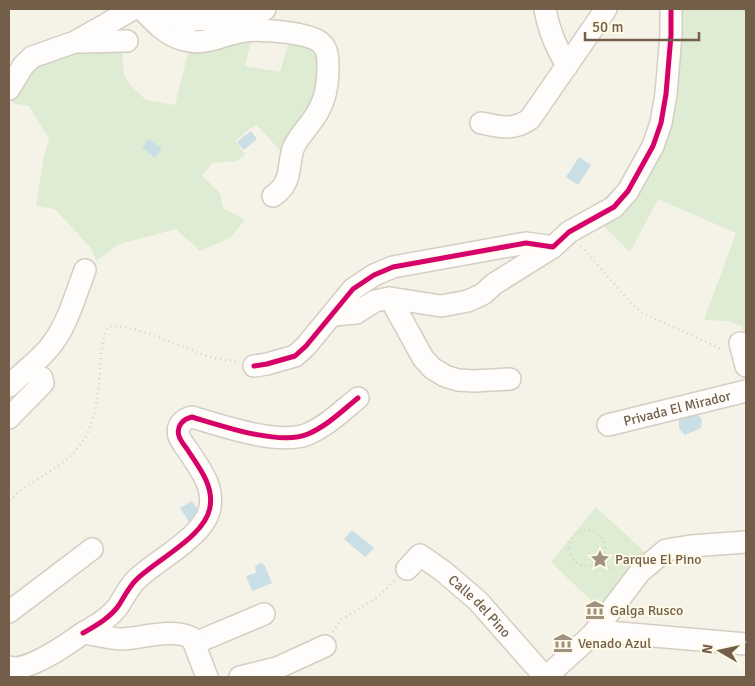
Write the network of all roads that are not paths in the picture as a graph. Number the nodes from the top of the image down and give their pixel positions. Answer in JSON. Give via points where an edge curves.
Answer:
{"nodes":[{"id":1,"x":133,"y":9,"type":"edge"},
{"id":2,"x":142,"y":9,"type":"edge"},
{"id":3,"x":165,"y":9,"type":"edge"},
{"id":4,"x":265,"y":9,"type":"edge"},
{"id":5,"x":545,"y":9,"type":"edge"},
{"id":6,"x":606,"y":9,"type":"edge"},
{"id":7,"x":672,"y":9,"type":"edge"},
{"id":8,"x":203,"y":14,"type":"edge"},
{"id":9,"x":127,"y":40,"type":"dead end"},
{"id":10,"x":75,"y":42,"type":"junction"},
{"id":11,"x":567,"y":66,"type":"junction"},
{"id":12,"x":9,"y":88,"type":"edge"},
{"id":13,"x":481,"y":123,"type":"dead end"},
{"id":14,"x":273,"y":196,"type":"dead end"},
{"id":15,"x":553,"y":247,"type":"junction"},
{"id":16,"x":85,"y":270,"type":"dead end"},
{"id":17,"x":390,"y":298,"type":"junction"},
{"id":18,"x":333,"y":315,"type":"junction"},
{"id":19,"x":740,"y":343,"type":"road end"},
{"id":20,"x":254,"y":366,"type":"road end"},
{"id":21,"x":746,"y":366,"type":"edge"},
{"id":22,"x":26,"y":370,"type":"junction"},
{"id":23,"x":510,"y":379,"type":"dead end"},
{"id":24,"x":9,"y":386,"type":"edge"},
{"id":25,"x":746,"y":392,"type":"edge"},
{"id":26,"x":358,"y":398,"type":"dead end"},
{"id":27,"x":9,"y":418,"type":"edge"},
{"id":28,"x":608,"y":425,"type":"dead end"},
{"id":29,"x":746,"y":542,"type":"edge"},
{"id":30,"x":92,"y":548,"type":"dead end"},
{"id":31,"x":407,"y":569,"type":"road end"},
{"id":32,"x":9,"y":612,"type":"edge"},
{"id":33,"x":264,"y":614,"type":"dead end"},
{"id":34,"x":83,"y":633,"type":"junction"},
{"id":35,"x":592,"y":635,"type":"junction"},
{"id":36,"x":195,"y":643,"type":"junction"},
{"id":37,"x":746,"y":644,"type":"edge"},
{"id":38,"x":325,"y":646,"type":"road end"},
{"id":39,"x":9,"y":667,"type":"edge"},
{"id":40,"x":207,"y":677,"type":"edge"},
{"id":41,"x":240,"y":677,"type":"edge"},
{"id":42,"x":545,"y":677,"type":"edge"}],
"edges":[{"from":1,"to":10,"type":"street"},
{"from":2,"to":14,"type":"street","via":[[161,28],[184,40],[194,42],[242,31],[274,30],[312,38],[324,47],[328,57],[328,85],[322,106],[293,148],[287,181]]},
{"from":3,"to":8,"type":"street","via":[[186,21]]},
{"from":4,"to":8,"type":"street","via":[[242,20]]},
{"from":5,"to":11,"type":"street","via":[[553,41]]},
{"from":6,"to":11,"type":"street"},
{"from":7,"to":15,"type":"street","via":[[666,94],[653,146],[628,191],[614,207],[569,232]]},
{"from":9,"to":10,"type":"street"},
{"from":10,"to":12,"type":"street","via":[[32,57],[22,66]]},
{"from":11,"to":13,"type":"street","via":[[530,119],[520,125],[500,127]]},
{"from":15,"to":17,"type":"street","via":[[468,301],[441,306]]},
{"from":15,"to":18,"type":"street","via":[[526,243],[393,267],[374,274],[354,290]]},
{"from":16,"to":22,"type":"street","via":[[66,319],[50,348]]},
{"from":17,"to":18,"type":"street","via":[[374,301],[356,313]]},
{"from":17,"to":23,"type":"street","via":[[423,358],[432,368],[458,380]]},
{"from":18,"to":20,"type":"street","via":[[295,356]]},
{"from":19,"to":21,"type":"street"},
{"from":22,"to":24,"type":"street"},
{"from":22,"to":27,"type":"street","via":[[42,378],[43,383]]},
{"from":25,"to":28,"type":"street","name":"Privada El Mirador"},
{"from":26,"to":34,"type":"street","via":[[318,429],[301,437],[272,438],[192,417],[184,420],[178,428],[179,438],[207,481],[211,497],[208,515],[200,530],[134,581],[117,608]]},
{"from":29,"to":35,"type":"street","via":[[666,550],[640,572]]},
{"from":30,"to":32,"type":"street"},
{"from":31,"to":42,"type":"street","name":"Calle del Pino","via":[[420,555],[443,572],[478,601]]},
{"from":33,"to":36,"type":"street"},
{"from":34,"to":36,"type":"street","via":[[120,639],[186,635]]},
{"from":34,"to":39,"type":"street","via":[[31,665],[15,669]]},
{"from":35,"to":37,"type":"street","via":[[608,632]]},
{"from":35,"to":42,"type":"street"},
{"from":36,"to":40,"type":"street"},
{"from":38,"to":41,"type":"street","via":[[277,668]]}]}
